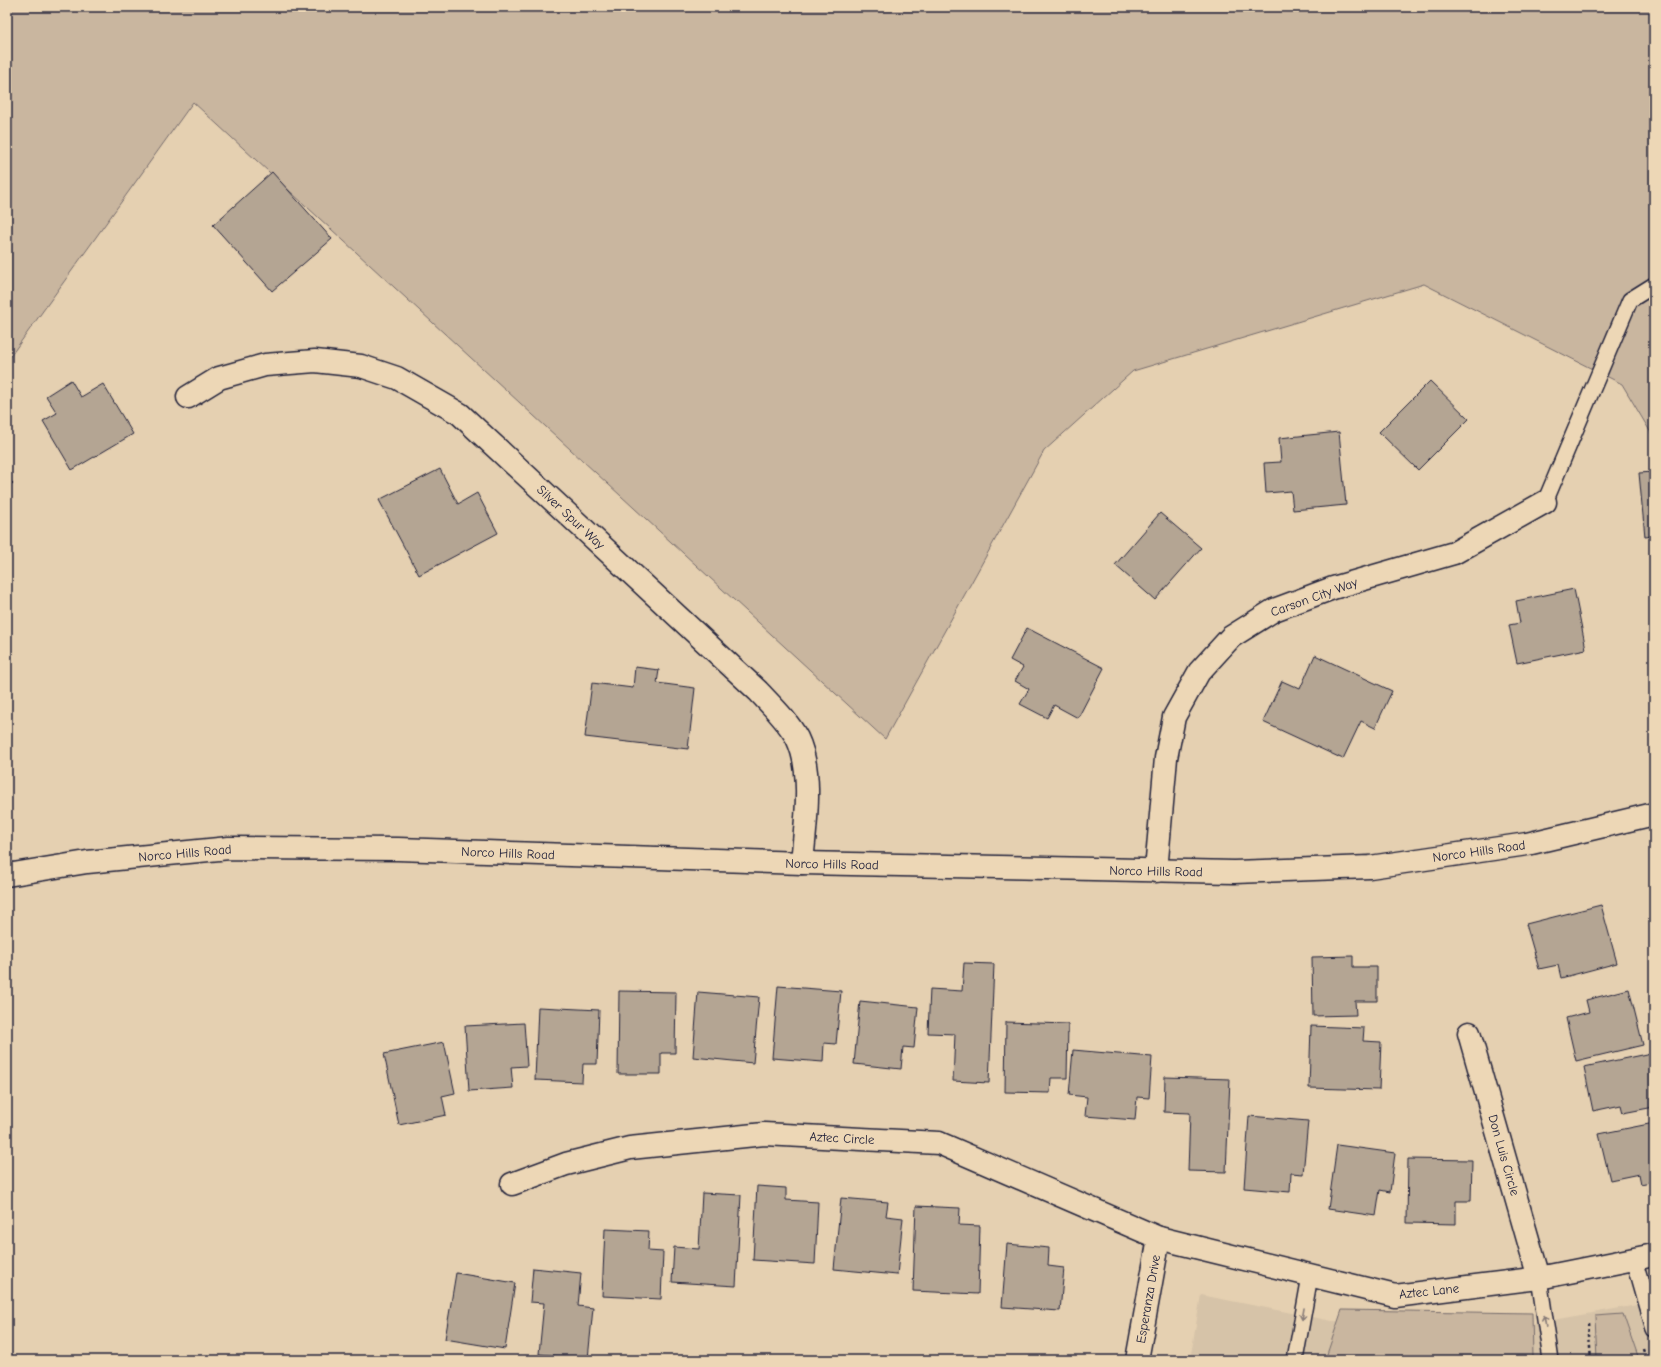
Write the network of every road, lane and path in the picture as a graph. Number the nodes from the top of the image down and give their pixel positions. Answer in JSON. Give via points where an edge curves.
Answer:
{"nodes":[{"id":1,"x":1654,"y":285,"type":"edge"},
{"id":2,"x":188,"y":397,"type":"dead end"},
{"id":3,"x":1545,"y":502,"type":"joint"},
{"id":4,"x":1654,"y":814,"type":"edge"},
{"id":5,"x":802,"y":863,"type":"junction"},
{"id":6,"x":1156,"y":871,"type":"junction"},
{"id":7,"x":7,"y":875,"type":"edge"},
{"id":8,"x":1469,"y":1033,"type":"dead end"},
{"id":9,"x":512,"y":1184,"type":"dead end"},
{"id":10,"x":1159,"y":1238,"type":"junction"},
{"id":11,"x":1644,"y":1257,"type":"edge"},
{"id":12,"x":1310,"y":1276,"type":"junction"},
{"id":13,"x":1539,"y":1278,"type":"junction"},
{"id":14,"x":1588,"y":1322,"type":"dead end"},
{"id":15,"x":1654,"y":1329,"type":"edge"},
{"id":16,"x":1137,"y":1360,"type":"edge"},
{"id":17,"x":1295,"y":1360,"type":"edge"},
{"id":18,"x":1551,"y":1360,"type":"edge"},
{"id":19,"x":1591,"y":1360,"type":"edge"}],
"edges":[{"from":1,"to":3,"type":"lane","via":[[1630,300]]},
{"from":2,"to":5,"type":"street","name":"Silver Spur Way","via":[[219,378],[265,365],[315,361],[361,366],[397,378],[460,414],[783,717],[797,739],[806,766]]},
{"from":3,"to":6,"type":"street","name":"Carson City Way","via":[[1454,553],[1333,588],[1274,610],[1231,637],[1199,672],[1174,717],[1166,758]]},
{"from":4,"to":6,"type":"street","name":"Norco Hills Road","via":[[1527,844],[1370,866],[1234,872]]},
{"from":5,"to":6,"type":"street","name":"Norco Hills Road"},
{"from":5,"to":7,"type":"street","name":"Norco Hills Road","via":[[406,849],[229,848],[87,862]]},
{"from":8,"to":13,"type":"street","name":"Don Luis Circle"},
{"from":9,"to":10,"type":"street","name":"Aztec Circle","via":[[566,1164],[630,1148],[764,1134],[939,1143]]},
{"from":10,"to":12,"type":"street","name":"Aztec Lane"},
{"from":10,"to":16,"type":"street","name":"Esperanza Drive"},
{"from":11,"to":13,"type":"street","name":"Aztec Lane"},
{"from":11,"to":15,"type":"lane"},
{"from":12,"to":13,"type":"street","name":"Aztec Lane","via":[[1395,1296]]},
{"from":12,"to":17,"type":"lane","one_way":true},
{"from":18,"to":13,"type":"lane","one_way":true},
{"from":14,"to":19,"type":"path"}]}
